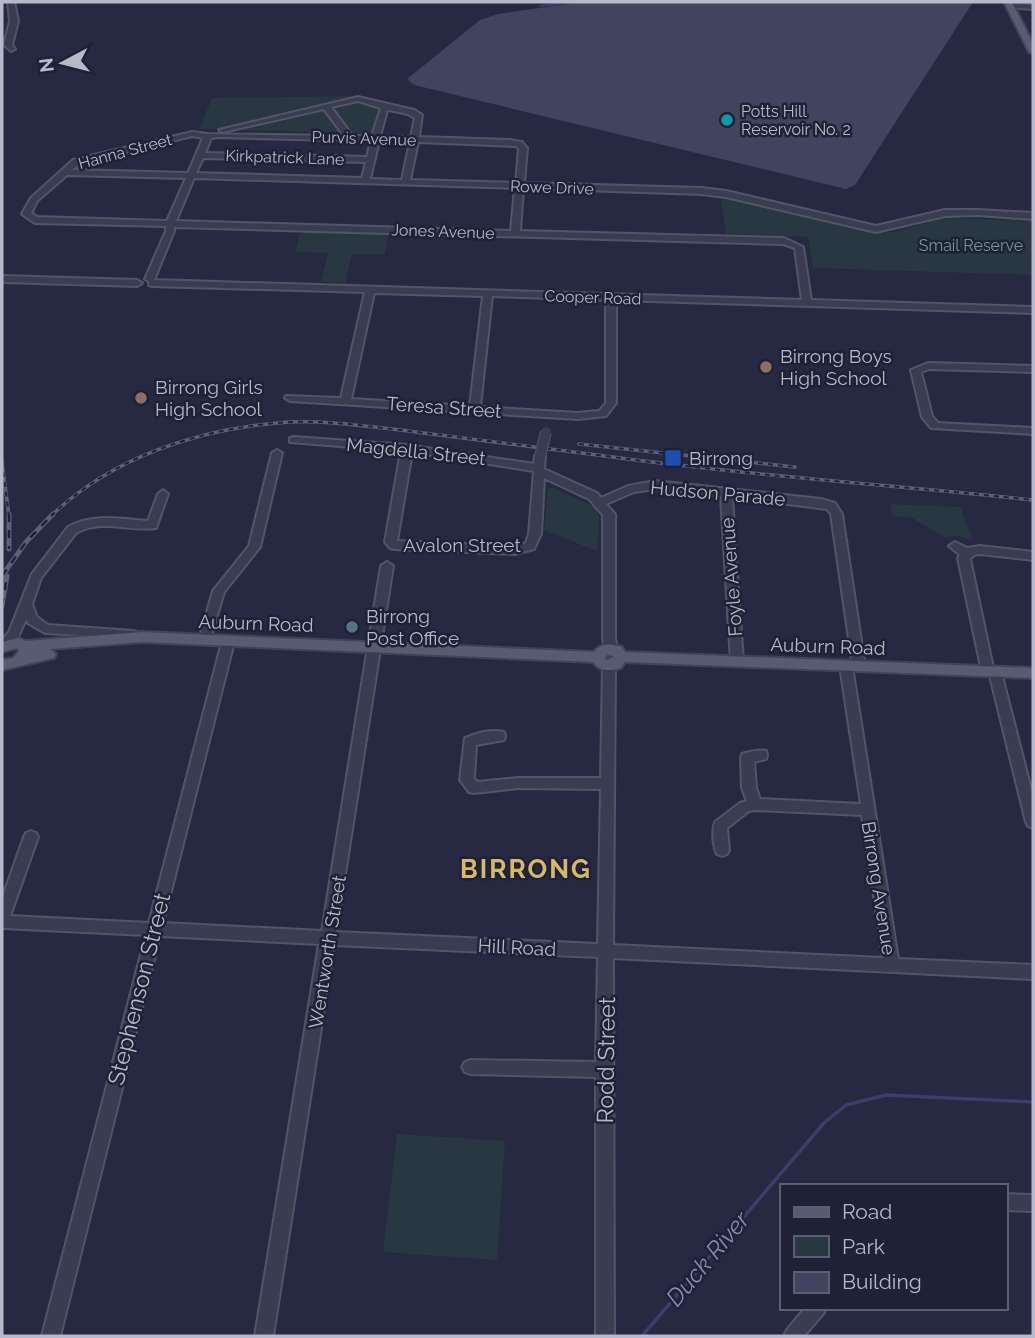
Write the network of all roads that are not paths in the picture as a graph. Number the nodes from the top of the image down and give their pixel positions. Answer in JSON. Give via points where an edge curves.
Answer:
{"nodes":[{"id":1,"x":10,"y":2,"type":"edge"},
{"id":2,"x":1009,"y":4,"type":"edge"},
{"id":3,"x":1033,"y":7,"type":"edge"},
{"id":4,"x":1032,"y":48,"type":"edge"},
{"id":5,"x":11,"y":49,"type":"dead end"},
{"id":6,"x":326,"y":106,"type":"junction"},
{"id":7,"x":387,"y":107,"type":"junction"},
{"id":8,"x":403,"y":110,"type":"joint"},
{"id":9,"x":220,"y":131,"type":"dead end"},
{"id":10,"x":347,"y":135,"type":"dead end"},
{"id":11,"x":208,"y":136,"type":"junction"},
{"id":12,"x":376,"y":139,"type":"junction"},
{"id":13,"x":414,"y":140,"type":"junction"},
{"id":14,"x":199,"y":155,"type":"junction"},
{"id":15,"x":371,"y":160,"type":"junction"},
{"id":16,"x":64,"y":172,"type":"junction"},
{"id":17,"x":190,"y":177,"type":"junction"},
{"id":18,"x":365,"y":182,"type":"junction"},
{"id":19,"x":405,"y":183,"type":"junction"},
{"id":20,"x":519,"y":186,"type":"junction"},
{"id":21,"x":1033,"y":216,"type":"edge"},
{"id":22,"x":28,"y":218,"type":"joint"},
{"id":23,"x":170,"y":224,"type":"junction"},
{"id":24,"x":515,"y":233,"type":"junction"},
{"id":25,"x":2,"y":279,"type":"edge"},
{"id":26,"x":145,"y":281,"type":"junction"},
{"id":27,"x":370,"y":290,"type":"junction"},
{"id":28,"x":488,"y":294,"type":"junction"},
{"id":29,"x":611,"y":298,"type":"junction"},
{"id":30,"x":807,"y":303,"type":"junction"},
{"id":31,"x":1033,"y":310,"type":"edge"},
{"id":32,"x":1033,"y":369,"type":"edge"},
{"id":33,"x":290,"y":398,"type":"dead end"},
{"id":34,"x":346,"y":400,"type":"junction"},
{"id":35,"x":475,"y":410,"type":"junction"},
{"id":36,"x":550,"y":414,"type":"junction"},
{"id":37,"x":1033,"y":431,"type":"edge"},
{"id":38,"x":294,"y":440,"type":"dead end"},
{"id":39,"x":407,"y":448,"type":"junction"},
{"id":40,"x":277,"y":453,"type":"dead end"},
{"id":41,"x":539,"y":465,"type":"junction"},
{"id":42,"x":726,"y":492,"type":"junction"},
{"id":43,"x":163,"y":494,"type":"dead end"},
{"id":44,"x":601,"y":502,"type":"junction"},
{"id":45,"x":835,"y":511,"type":"joint"},
{"id":46,"x":955,"y":546,"type":"dead end"},
{"id":47,"x":967,"y":554,"type":"junction"},
{"id":48,"x":1033,"y":556,"type":"edge"},
{"id":49,"x":387,"y":566,"type":"dead end"},
{"id":50,"x":25,"y":606,"type":"junction"},
{"id":51,"x":142,"y":636,"type":"junction"},
{"id":52,"x":165,"y":639,"type":"junction"},
{"id":53,"x":205,"y":640,"type":"junction"},
{"id":54,"x":228,"y":642,"type":"junction"},
{"id":55,"x":3,"y":646,"type":"edge"},
{"id":56,"x":23,"y":646,"type":"junction"},
{"id":57,"x":373,"y":647,"type":"junction"},
{"id":58,"x":610,"y":657,"type":"junction"},
{"id":59,"x":18,"y":662,"type":"junction"},
{"id":60,"x":737,"y":662,"type":"junction"},
{"id":61,"x":2,"y":664,"type":"edge"},
{"id":62,"x":852,"y":666,"type":"junction"},
{"id":63,"x":992,"y":672,"type":"junction"},
{"id":64,"x":1033,"y":673,"type":"edge"},
{"id":65,"x":2,"y":677,"type":"edge"},
{"id":66,"x":499,"y":736,"type":"dead end"},
{"id":67,"x":761,"y":755,"type":"dead end"},
{"id":68,"x":608,"y":784,"type":"junction"},
{"id":69,"x":755,"y":804,"type":"junction"},
{"id":70,"x":867,"y":810,"type":"junction"},
{"id":71,"x":1033,"y":822,"type":"edge"},
{"id":72,"x":31,"y":837,"type":"dead end"},
{"id":73,"x":722,"y":849,"type":"dead end"},
{"id":74,"x":2,"y":920,"type":"edge"},
{"id":75,"x":154,"y":928,"type":"junction"},
{"id":76,"x":330,"y":937,"type":"junction"},
{"id":77,"x":608,"y":952,"type":"junction"},
{"id":78,"x":892,"y":966,"type":"junction"},
{"id":79,"x":1033,"y":972,"type":"edge"},
{"id":80,"x":470,"y":1067,"type":"dead end"},
{"id":81,"x":604,"y":1070,"type":"junction"},
{"id":82,"x":1007,"y":1202,"type":"edge"},
{"id":83,"x":1033,"y":1203,"type":"edge"},
{"id":84,"x":815,"y":1310,"type":"edge"},
{"id":85,"x":51,"y":1336,"type":"edge"},
{"id":86,"x":264,"y":1336,"type":"edge"},
{"id":87,"x":605,"y":1336,"type":"edge"},
{"id":88,"x":793,"y":1336,"type":"edge"}],
"edges":[{"from":1,"to":5,"type":"street","via":[[14,21]]},
{"from":2,"to":3,"type":"street"},
{"from":2,"to":4,"type":"main road"},
{"from":6,"to":7,"type":"street","via":[[358,99]]},
{"from":6,"to":9,"type":"street"},
{"from":6,"to":10,"type":"street"},
{"from":7,"to":8,"type":"street"},
{"from":7,"to":12,"type":"street"},
{"from":8,"to":13,"type":"street","via":[[419,117]]},
{"from":11,"to":12,"type":"street","name":"Purvis Avenue"},
{"from":11,"to":14,"type":"street"},
{"from":11,"to":16,"type":"street","name":"Hanna Street","via":[[191,134],[96,156],[76,162]]},
{"from":12,"to":13,"type":"street","name":"Purvis Avenue"},
{"from":12,"to":15,"type":"street"},
{"from":13,"to":19,"type":"street"},
{"from":13,"to":20,"type":"street","name":"Purvis Avenue","via":[[519,144],[523,148]]},
{"from":14,"to":15,"type":"street","name":"Kirkpatrick Lane"},
{"from":14,"to":17,"type":"street"},
{"from":15,"to":18,"type":"street"},
{"from":16,"to":17,"type":"street","name":"Rowe Drive"},
{"from":16,"to":22,"type":"street","name":"Hanna Street","via":[[34,200],[26,212]]},
{"from":17,"to":18,"type":"street","name":"Rowe Drive"},
{"from":17,"to":23,"type":"street"},
{"from":18,"to":19,"type":"street","name":"Rowe Drive"},
{"from":19,"to":20,"type":"street","name":"Rowe Drive"},
{"from":20,"to":21,"type":"street","name":"Rowe Drive","via":[[713,192],[876,229],[951,212]]},
{"from":20,"to":24,"type":"street"},
{"from":22,"to":23,"type":"street","name":"Jones Avenue"},
{"from":23,"to":24,"type":"street","name":"Jones Avenue"},
{"from":23,"to":26,"type":"street"},
{"from":24,"to":30,"type":"street","name":"Jones Avenue","via":[[793,243],[799,247]]},
{"from":25,"to":26,"type":"street","name":"Cooper Road"},
{"from":26,"to":27,"type":"street","name":"Cooper Road"},
{"from":27,"to":28,"type":"street","name":"Cooper Road"},
{"from":27,"to":34,"type":"street"},
{"from":28,"to":29,"type":"street","name":"Cooper Road"},
{"from":28,"to":35,"type":"street"},
{"from":29,"to":30,"type":"street","name":"Cooper Road"},
{"from":29,"to":36,"type":"street","name":"Teresa Street","via":[[608,410],[597,415]]},
{"from":30,"to":31,"type":"street","name":"Cooper Road"},
{"from":32,"to":37,"type":"street","via":[[928,366],[916,370],[927,417],[935,426]]},
{"from":33,"to":34,"type":"street","name":"Teresa Street"},
{"from":34,"to":35,"type":"street","name":"Teresa Street"},
{"from":35,"to":36,"type":"street","name":"Teresa Street"},
{"from":36,"to":41,"type":"street","name":"Avalon Street","bridge":true},
{"from":38,"to":39,"type":"street","name":"Magdella Street"},
{"from":39,"to":41,"type":"street","name":"Magdella Street"},
{"from":39,"to":41,"type":"street","name":"Avalon Street","via":[[391,538],[394,545],[401,546],[526,548],[534,539]]},
{"from":40,"to":53,"type":"street","via":[[254,547],[219,591]]},
{"from":41,"to":44,"type":"street"},
{"from":42,"to":44,"type":"street","name":"Hudson Parade","via":[[655,485]]},
{"from":42,"to":45,"type":"street","name":"Hudson Parade","via":[[821,503]]},
{"from":42,"to":60,"type":"street","name":"Foyle Avenue"},
{"from":43,"to":50,"type":"street","via":[[152,525],[91,523],[76,527],[40,570]]},
{"from":44,"to":58,"type":"street","name":"Rodd Street","via":[[611,520]]},
{"from":45,"to":62,"type":"street","name":"Birrong Avenue"},
{"from":46,"to":47,"type":"street"},
{"from":47,"to":48,"type":"street","via":[[980,550]]},
{"from":47,"to":63,"type":"street","via":[[963,564]]},
{"from":49,"to":57,"type":"street","name":"Wentworth Street"},
{"from":50,"to":51,"type":"street","name":"Auburn Road","via":[[32,620],[45,629]]},
{"from":50,"to":55,"type":"street","via":[[14,634]]},
{"from":50,"to":56,"type":"street"},
{"from":51,"to":52,"type":"main road","name":"Auburn Road"},
{"from":51,"to":56,"type":"main road","name":"Auburn Road"},
{"from":52,"to":53,"type":"main road","name":"Auburn Road"},
{"from":52,"to":59,"type":"main road","name":"Auburn Road"},
{"from":53,"to":54,"type":"main road","name":"Auburn Road"},
{"from":54,"to":57,"type":"main road","name":"Auburn Road"},
{"from":54,"to":75,"type":"street","name":"Stephenson Street"},
{"from":55,"to":56,"type":"main road","name":"Auburn Road"},
{"from":56,"to":59,"type":"main road","via":[[25,654]]},
{"from":57,"to":58,"type":"main road","name":"Auburn Road"},
{"from":57,"to":76,"type":"street","name":"Wentworth Street"},
{"from":58,"to":60,"type":"main road","name":"Auburn Road"},
{"from":58,"to":68,"type":"street","name":"Rodd Street"},
{"from":59,"to":61,"type":"main road","name":"Auburn Road"},
{"from":59,"to":65,"type":"main road"},
{"from":60,"to":62,"type":"main road","name":"Auburn Road"},
{"from":62,"to":63,"type":"main road","name":"Auburn Road"},
{"from":62,"to":70,"type":"street","name":"Birrong Avenue"},
{"from":63,"to":64,"type":"main road","name":"Auburn Road"},
{"from":63,"to":71,"type":"street"},
{"from":66,"to":68,"type":"street","via":[[470,742],[466,770],[474,788],[518,783]]},
{"from":67,"to":69,"type":"street","via":[[747,758]]},
{"from":68,"to":77,"type":"street","name":"Rodd Street"},
{"from":69,"to":70,"type":"street","name":"Birrong Avenue"},
{"from":69,"to":73,"type":"street","via":[[720,826]]},
{"from":70,"to":78,"type":"street","name":"Birrong Avenue"},
{"from":72,"to":74,"type":"street"},
{"from":74,"to":75,"type":"street","name":"Hill Road"},
{"from":75,"to":76,"type":"street","name":"Hill Road"},
{"from":75,"to":85,"type":"street","name":"Stephenson Street"},
{"from":76,"to":77,"type":"street","name":"Hill Road"},
{"from":76,"to":86,"type":"street","name":"Wentworth Street"},
{"from":77,"to":78,"type":"street","name":"Hill Road"},
{"from":77,"to":81,"type":"street","name":"Rodd Street"},
{"from":78,"to":79,"type":"street","name":"Hill Road"},
{"from":80,"to":81,"type":"street"},
{"from":81,"to":87,"type":"street","name":"Rodd Street"},
{"from":82,"to":83,"type":"street"},
{"from":84,"to":88,"type":"street"}]}
